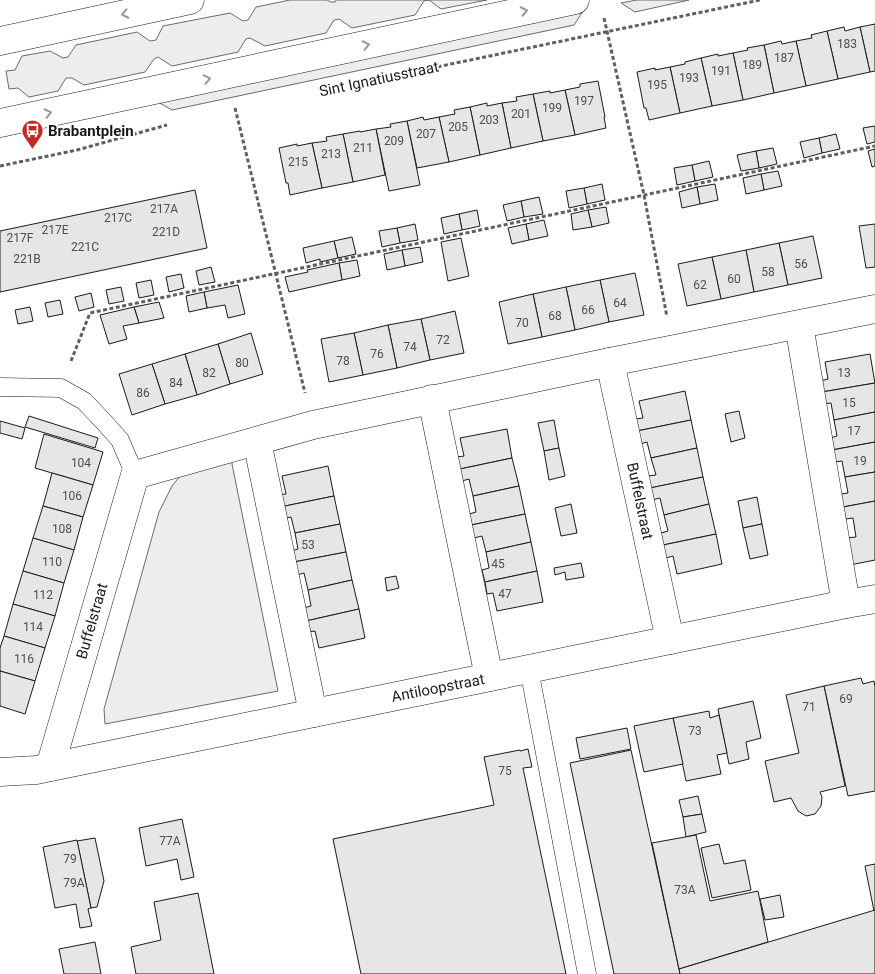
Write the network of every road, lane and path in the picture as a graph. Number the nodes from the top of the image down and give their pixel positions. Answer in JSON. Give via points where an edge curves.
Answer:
{"nodes":[{"id":1,"x":190,"y":0,"type":"edge"},
{"id":2,"x":575,"y":0,"type":"edge"},
{"id":3,"x":760,"y":0,"type":"edge"},
{"id":4,"x":607,"y":32,"type":"junction"},
{"id":5,"x":0,"y":40,"type":"edge"},
{"id":6,"x":228,"y":75,"type":"junction"},
{"id":7,"x":392,"y":77,"type":"dead end"},
{"id":8,"x":236,"y":109,"type":"junction"},
{"id":9,"x":227,"y":111,"type":"dead end"},
{"id":10,"x":175,"y":122,"type":"dead end"},
{"id":11,"x":0,"y":123,"type":"edge"},
{"id":12,"x":875,"y":146,"type":"edge"},
{"id":13,"x":0,"y":166,"type":"edge"},
{"id":14,"x":644,"y":195,"type":"junction"},
{"id":15,"x":276,"y":273,"type":"junction"},
{"id":16,"x":875,"y":309,"type":"edge"},
{"id":17,"x":799,"y":325,"type":"junction"},
{"id":18,"x":674,"y":350,"type":"junction"},
{"id":19,"x":610,"y":362,"type":"junction"},
{"id":20,"x":0,"y":386,"type":"edge"},
{"id":21,"x":61,"y":388,"type":"junction"},
{"id":22,"x":432,"y":399,"type":"junction"},
{"id":23,"x":313,"y":426,"type":"junction"},
{"id":24,"x":256,"y":441,"type":"junction"},
{"id":25,"x":135,"y":475,"type":"junction"},
{"id":26,"x":875,"y":599,"type":"edge"},
{"id":27,"x":846,"y":604,"type":"junction"},
{"id":28,"x":670,"y":640,"type":"junction"},
{"id":29,"x":529,"y":669,"type":"junction"},
{"id":30,"x":488,"y":677,"type":"junction"},
{"id":31,"x":313,"y":713,"type":"junction"},
{"id":32,"x":50,"y":767,"type":"junction"},
{"id":33,"x":0,"y":772,"type":"edge"},
{"id":34,"x":587,"y":974,"type":"edge"}],
"edges":[{"from":1,"to":5,"type":"street","one_way":true},
{"from":6,"to":2,"type":"street","one_way":true},
{"from":3,"to":4,"type":"path","name":"Sint Ignatiusstraat"},
{"from":4,"to":7,"type":"path","name":"Sint Ignatiusstraat"},
{"from":4,"to":14,"type":"path"},
{"from":6,"to":8,"type":"path"},
{"from":11,"to":6,"type":"street","one_way":true},
{"from":8,"to":9,"type":"path"},
{"from":8,"to":15,"type":"path"},
{"from":10,"to":13,"type":"path","via":[[77,150]]},
{"from":12,"to":14,"type":"path"},
{"from":14,"to":15,"type":"path"},
{"from":14,"to":18,"type":"path"},
{"from":15,"to":21,"type":"path","via":[[90,313]]},
{"from":15,"to":23,"type":"path"},
{"from":16,"to":17,"type":"street"},
{"from":17,"to":18,"type":"street"},
{"from":17,"to":27,"type":"street"},
{"from":18,"to":19,"type":"street"},
{"from":19,"to":22,"type":"street"},
{"from":19,"to":28,"type":"street","name":"Buffelstraat"},
{"from":20,"to":21,"type":"lane"},
{"from":21,"to":25,"type":"lane","via":[[84,401],[120,440]]},
{"from":22,"to":23,"type":"street"},
{"from":22,"to":30,"type":"street"},
{"from":23,"to":24,"type":"street"},
{"from":24,"to":25,"type":"street"},
{"from":24,"to":31,"type":"street"},
{"from":25,"to":32,"type":"street","name":"Buffelstraat"},
{"from":26,"to":27,"type":"street","name":"Antiloopstraat"},
{"from":27,"to":28,"type":"street","name":"Antiloopstraat"},
{"from":28,"to":29,"type":"street","name":"Antiloopstraat"},
{"from":29,"to":30,"type":"street","name":"Antiloopstraat"},
{"from":29,"to":34,"type":"lane"},
{"from":30,"to":31,"type":"street","name":"Antiloopstraat"},
{"from":31,"to":32,"type":"street","name":"Antiloopstraat"},
{"from":32,"to":33,"type":"street","name":"Antiloopstraat"}]}
